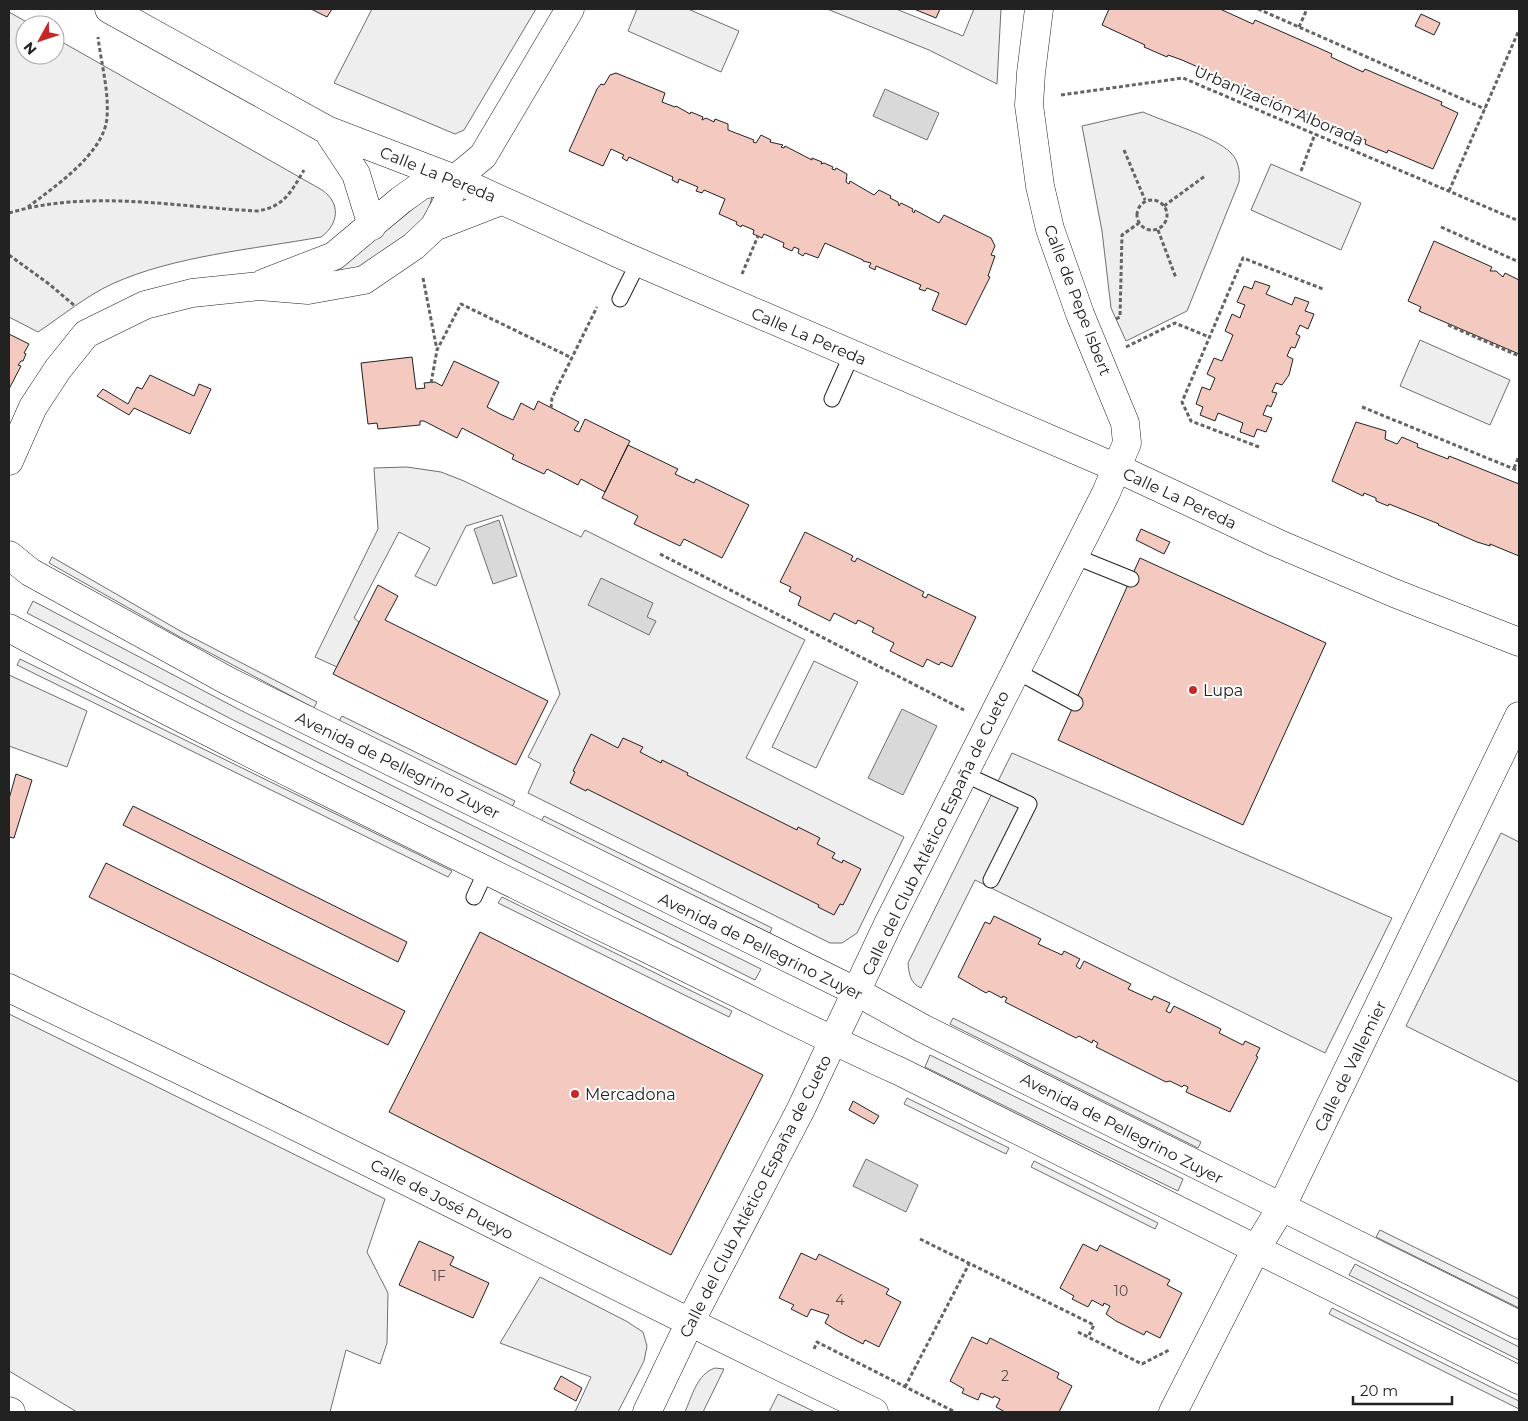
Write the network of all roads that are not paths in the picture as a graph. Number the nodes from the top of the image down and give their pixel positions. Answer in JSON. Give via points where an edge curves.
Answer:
{"nodes":[{"id":1,"x":570,"y":9,"type":"edge"},
{"id":2,"x":1039,"y":9,"type":"edge"},
{"id":3,"x":103,"y":18,"type":"edge"},
{"id":4,"x":326,"y":130,"type":"junction"},
{"id":5,"x":455,"y":179,"type":"junction"},
{"id":6,"x":501,"y":201,"type":"junction"},
{"id":7,"x":372,"y":226,"type":"junction"},
{"id":8,"x":434,"y":227,"type":"junction"},
{"id":9,"x":639,"y":261,"type":"junction"},
{"id":10,"x":259,"y":286,"type":"junction"},
{"id":11,"x":620,"y":299,"type":"dead end"},
{"id":12,"x":852,"y":354,"type":"junction"},
{"id":13,"x":832,"y":399,"type":"dead end"},
{"id":14,"x":9,"y":461,"type":"edge"},
{"id":15,"x":1117,"y":468,"type":"junction"},
{"id":16,"x":9,"y":554,"type":"edge"},
{"id":17,"x":1074,"y":556,"type":"junction"},
{"id":18,"x":1131,"y":579,"type":"dead end"},
{"id":19,"x":9,"y":628,"type":"edge"},
{"id":20,"x":1519,"y":642,"type":"edge"},
{"id":21,"x":1016,"y":671,"type":"junction"},
{"id":22,"x":1075,"y":703,"type":"dead end"},
{"id":23,"x":1519,"y":716,"type":"edge"},
{"id":24,"x":964,"y":774,"type":"junction"},
{"id":25,"x":486,"y":871,"type":"junction"},
{"id":26,"x":990,"y":880,"type":"dead end"},
{"id":27,"x":474,"y":897,"type":"dead end"},
{"id":28,"x":9,"y":988,"type":"edge"},
{"id":29,"x":857,"y":992,"type":"junction"},
{"id":30,"x":834,"y":1042,"type":"junction"},
{"id":31,"x":1280,"y":1208,"type":"junction"},
{"id":32,"x":1256,"y":1249,"type":"junction"},
{"id":33,"x":689,"y":1324,"type":"junction"},
{"id":34,"x":1519,"y":1325,"type":"edge"},
{"id":35,"x":1519,"y":1380,"type":"edge"},
{"id":36,"x":647,"y":1412,"type":"edge"},
{"id":37,"x":874,"y":1412,"type":"edge"},
{"id":38,"x":1173,"y":1412,"type":"edge"}],
"edges":[{"from":1,"to":5,"type":"street","via":[[484,156]]},
{"from":2,"to":15,"type":"street","name":"Calle de Pepe Isbert","via":[[1029,105],[1040,186],[1050,229],[1080,314],[1125,424],[1127,443]]},
{"from":3,"to":4,"type":"street","name":"Calle La Pereda"},
{"from":4,"to":5,"type":"street","name":"Calle La Pereda"},
{"from":4,"to":7,"type":"street","via":[[356,174]]},
{"from":5,"to":6,"type":"street","name":"Calle La Pereda"},
{"from":5,"to":7,"type":"street","via":[[422,185]]},
{"from":5,"to":8,"type":"street"},
{"from":6,"to":8,"type":"street"},
{"from":6,"to":9,"type":"street","name":"Calle La Pereda"},
{"from":7,"to":10,"type":"street","via":[[334,256]]},
{"from":8,"to":10,"type":"street","via":[[414,246],[364,280],[308,290]]},
{"from":9,"to":11,"type":"lane"},
{"from":9,"to":12,"type":"street","name":"Calle La Pereda"},
{"from":10,"to":14,"type":"street","via":[[192,293],[145,305],[86,334],[33,407]]},
{"from":12,"to":13,"type":"lane"},
{"from":12,"to":15,"type":"street","name":"Calle La Pereda"},
{"from":15,"to":17,"type":"street","name":"Calle del Club Atlético España de Cueto"},
{"from":15,"to":20,"type":"street","name":"Calle La Pereda","via":[[1277,543]]},
{"from":16,"to":29,"type":"street","name":"Avenida de Pellegrino Zuyer","via":[[30,572],[228,681]]},
{"from":17,"to":18,"type":"lane"},
{"from":17,"to":21,"type":"street","name":"Calle del Club Atlético España de Cueto"},
{"from":19,"to":25,"type":"street","via":[[192,726]]},
{"from":21,"to":22,"type":"lane"},
{"from":21,"to":24,"type":"street","name":"Calle del Club Atlético España de Cueto"},
{"from":23,"to":31,"type":"street","name":"Calle de Vallemier"},
{"from":24,"to":26,"type":"lane","via":[[1029,804]]},
{"from":24,"to":29,"type":"street","name":"Calle del Club Atlético España de Cueto"},
{"from":25,"to":27,"type":"lane"},
{"from":25,"to":30,"type":"street"},
{"from":28,"to":33,"type":"street","name":"Calle de José Pueyo","via":[[308,1132]]},
{"from":29,"to":30,"type":"street","name":"Calle del Club Atlético España de Cueto"},
{"from":29,"to":31,"type":"street","name":"Avenida de Pellegrino Zuyer","via":[[922,1028]]},
{"from":30,"to":32,"type":"street","via":[[899,1071]]},
{"from":30,"to":33,"type":"street","name":"Calle del Club Atlético España de Cueto"},
{"from":31,"to":32,"type":"street","name":"Calle de Vallemier"},
{"from":31,"to":34,"type":"street","name":"Avenida de Pellegrino Zuyer"},
{"from":32,"to":35,"type":"street"},
{"from":32,"to":38,"type":"street","name":"Calle de Vallemier"},
{"from":33,"to":36,"type":"street","name":"Calle del Club Atlético España de Cueto"},
{"from":33,"to":37,"type":"street","name":"Calle de José Pueyo"}]}
